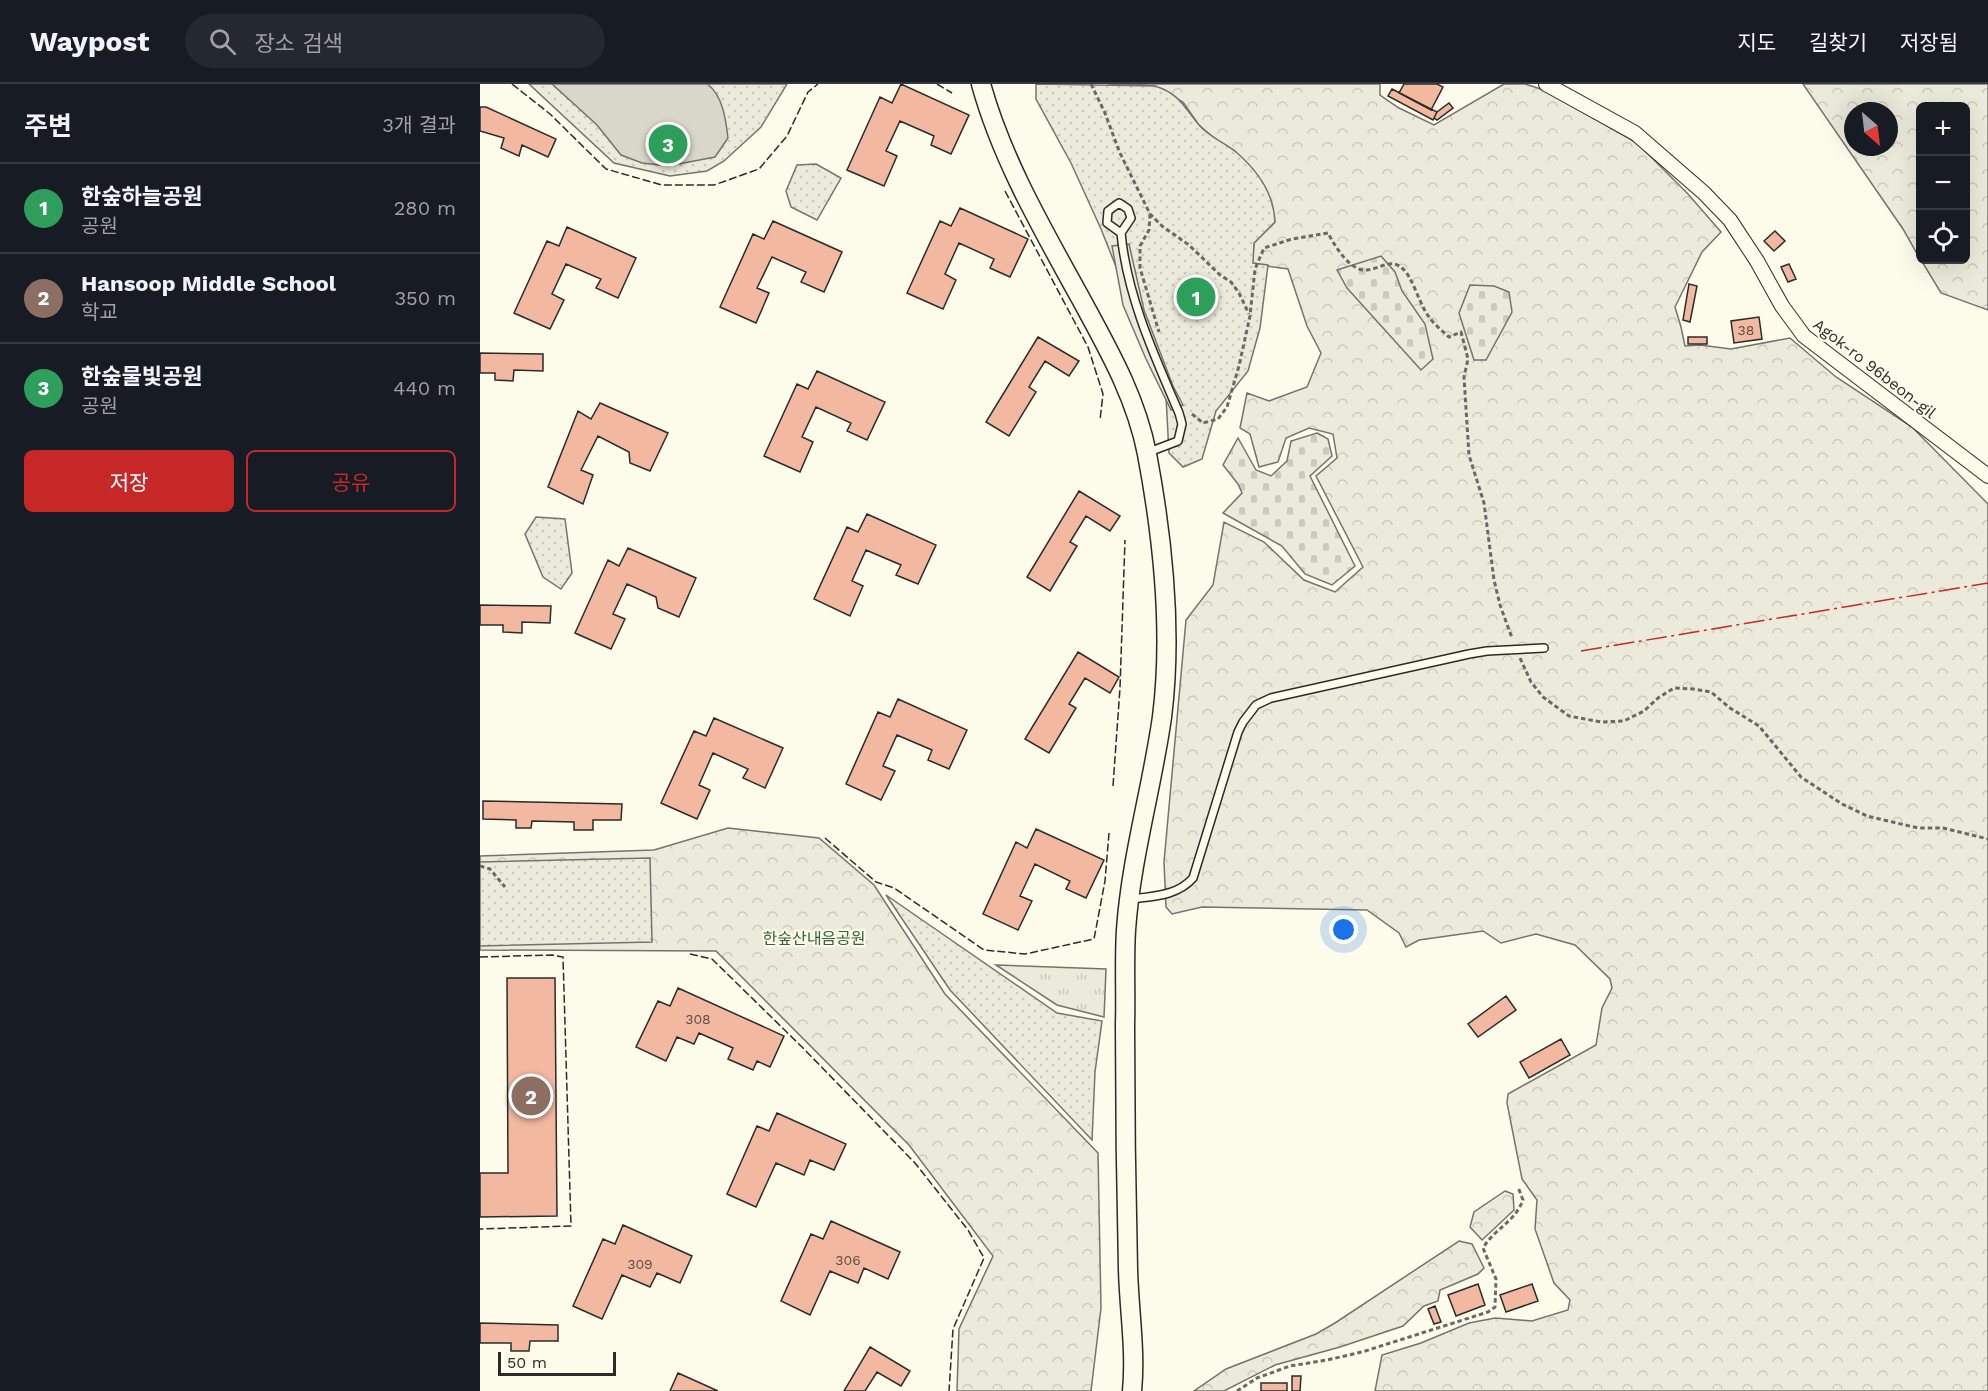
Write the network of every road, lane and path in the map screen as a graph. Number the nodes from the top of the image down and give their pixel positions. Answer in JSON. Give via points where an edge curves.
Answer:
{"nodes":[{"id":1,"x":981,"y":84,"type":"edge"},
{"id":2,"x":1091,"y":84,"type":"edge"},
{"id":3,"x":1546,"y":84,"type":"edge"},
{"id":4,"x":1150,"y":214,"type":"junction"},
{"id":5,"x":1120,"y":233,"type":"dead end"},
{"id":6,"x":1250,"y":316,"type":"junction"},
{"id":7,"x":1162,"y":341,"type":"dead end"},
{"id":8,"x":1189,"y":407,"type":"dead end"},
{"id":9,"x":1147,"y":453,"type":"junction"},
{"id":10,"x":1988,"y":476,"type":"edge"},
{"id":11,"x":1544,"y":648,"type":"dead end"},
{"id":12,"x":1516,"y":650,"type":"junction"},
{"id":13,"x":1988,"y":839,"type":"edge"},
{"id":14,"x":480,"y":866,"type":"edge"},
{"id":15,"x":505,"y":887,"type":"dead end"},
{"id":16,"x":1129,"y":899,"type":"junction"},
{"id":17,"x":1518,"y":1187,"type":"dead end"},
{"id":18,"x":1132,"y":1391,"type":"edge"},
{"id":19,"x":1237,"y":1391,"type":"edge"}],
"edges":[{"from":1,"to":9,"type":"street","via":[[1000,140],[1038,222],[1127,386]]},
{"from":2,"to":4,"type":"path"},
{"from":3,"to":10,"type":"street","name":"Agok-ro 96beon-gil","via":[[1635,132],[1704,193],[1730,220],[1804,336]]},
{"from":4,"to":6,"type":"path","via":[[1231,282]]},
{"from":4,"to":7,"type":"path","via":[[1149,230],[1140,246],[1140,268]]},
{"from":5,"to":9,"type":"lane","via":[[1137,309],[1182,424],[1178,441]]},
{"from":6,"to":8,"type":"path","via":[[1227,407],[1218,418],[1203,423]]},
{"from":6,"to":12,"type":"path","via":[[1255,269],[1264,248],[1328,233],[1355,268],[1366,271],[1395,264],[1404,269],[1429,318],[1449,337],[1461,332],[1468,359],[1464,377],[1469,454],[1484,503],[1494,580]]},
{"from":9,"to":16,"type":"street","via":[[1164,584],[1166,670],[1158,742]]},
{"from":11,"to":12,"type":"lane"},
{"from":12,"to":13,"type":"path","via":[[1543,697],[1569,716],[1601,722],[1624,721],[1674,688],[1711,692],[1759,726],[1801,777],[1842,804],[1867,816]]},
{"from":12,"to":16,"type":"lane","via":[[1469,654],[1287,694],[1256,705],[1238,732],[1193,878],[1170,894]]},
{"from":14,"to":15,"type":"path","via":[[490,869]]},
{"from":16,"to":18,"type":"street","via":[[1125,1134]]},
{"from":17,"to":19,"type":"path","via":[[1523,1200],[1518,1213],[1483,1248],[1496,1279],[1495,1307],[1362,1352],[1290,1366],[1257,1378]]}]}
